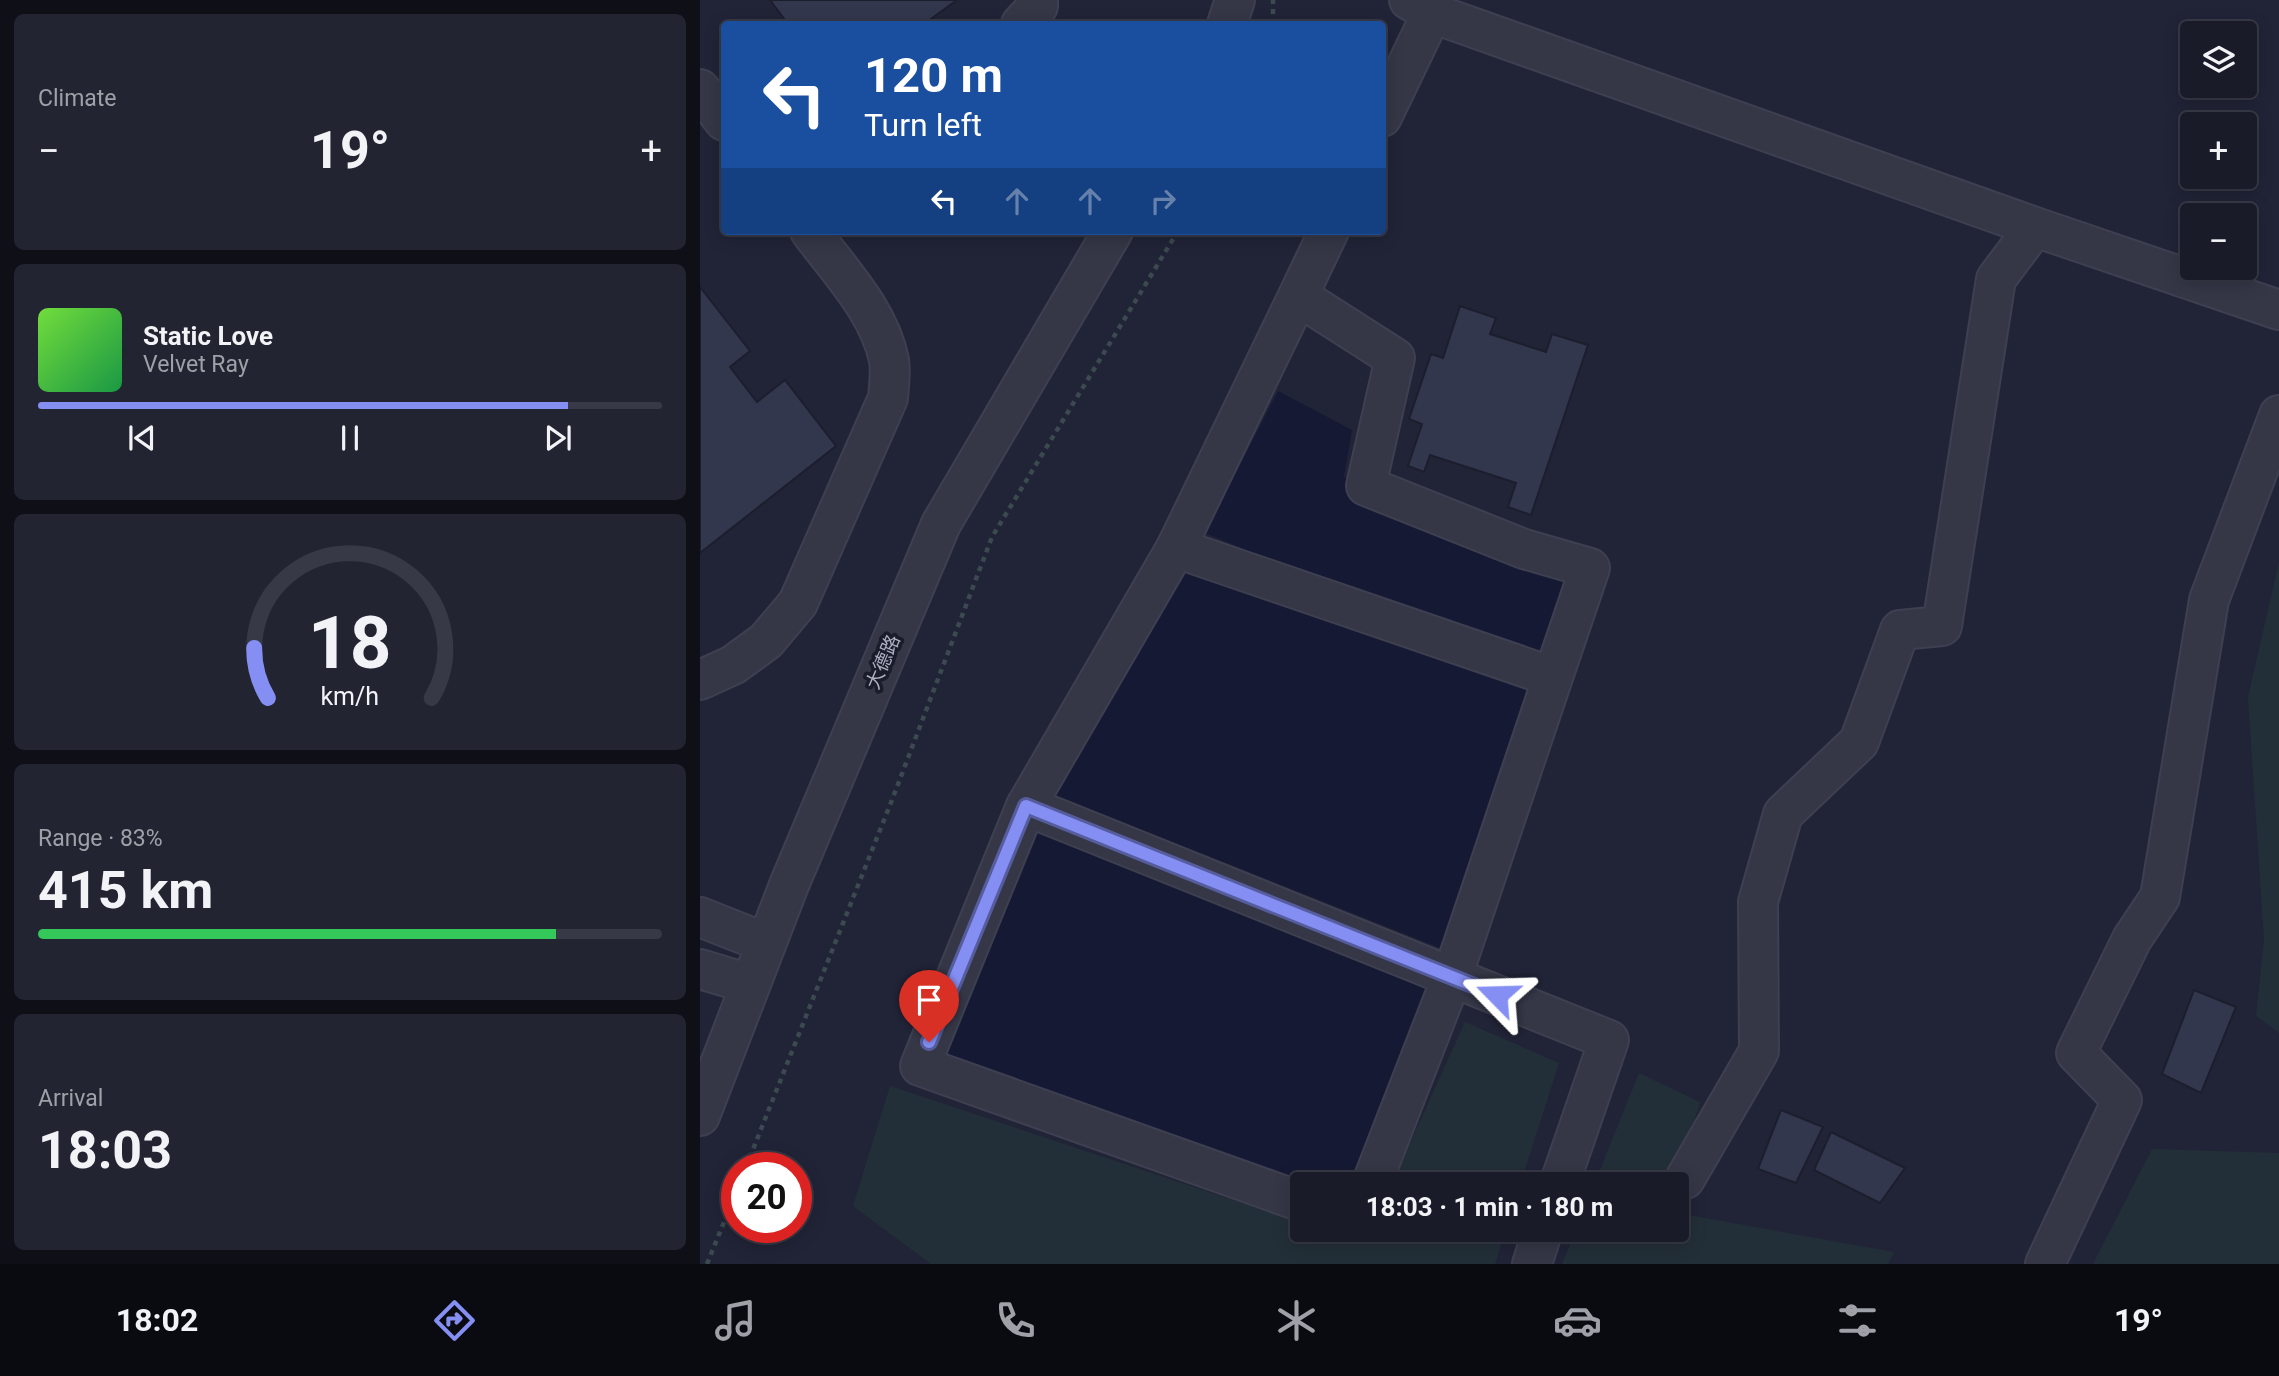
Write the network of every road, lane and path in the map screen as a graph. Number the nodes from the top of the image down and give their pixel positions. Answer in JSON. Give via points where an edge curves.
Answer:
{"nodes":[{"id":1,"x":1038,"y":0,"type":"edge"},
{"id":2,"x":1235,"y":0,"type":"edge"},
{"id":3,"x":1273,"y":0,"type":"edge"},
{"id":4,"x":1420,"y":7,"type":"edge"},
{"id":5,"x":1024,"y":21,"type":"edge"},
{"id":6,"x":1228,"y":21,"type":"edge"},
{"id":7,"x":1273,"y":21,"type":"edge"},
{"id":8,"x":1386,"y":105,"type":"edge"},
{"id":9,"x":2035,"y":227,"type":"junction"},
{"id":10,"x":813,"y":235,"type":"edge"},
{"id":11,"x":1111,"y":235,"type":"edge"},
{"id":12,"x":1176,"y":235,"type":"edge"},
{"id":13,"x":1327,"y":235,"type":"edge"},
{"id":14,"x":1298,"y":296,"type":"junction"},
{"id":15,"x":2279,"y":310,"type":"edge"},
{"id":16,"x":2279,"y":415,"type":"edge"},
{"id":17,"x":1176,"y":548,"type":"junction"},
{"id":18,"x":1553,"y":677,"type":"junction"},
{"id":19,"x":700,"y":680,"type":"edge"},
{"id":20,"x":1026,"y":806,"type":"junction"},
{"id":21,"x":700,"y":917,"type":"edge"},
{"id":22,"x":766,"y":943,"type":"junction"},
{"id":23,"x":700,"y":970,"type":"edge"},
{"id":24,"x":1452,"y":977,"type":"junction"},
{"id":25,"x":750,"y":985,"type":"junction"},
{"id":26,"x":700,"y":1116,"type":"edge"},
{"id":27,"x":752,"y":1152,"type":"edge"},
{"id":28,"x":1376,"y":1172,"type":"edge"},
{"id":29,"x":1563,"y":1172,"type":"edge"},
{"id":30,"x":1689,"y":1172,"type":"edge"},
{"id":31,"x":1290,"y":1198,"type":"edge"},
{"id":32,"x":721,"y":1229,"type":"edge"},
{"id":33,"x":1539,"y":1242,"type":"edge"},
{"id":34,"x":707,"y":1264,"type":"edge"},
{"id":35,"x":1532,"y":1264,"type":"edge"},
{"id":36,"x":2045,"y":1264,"type":"edge"}],
"edges":[{"from":1,"to":5,"type":"street"},
{"from":2,"to":6,"type":"street"},
{"from":3,"to":7,"type":"path"},
{"from":4,"to":8,"type":"street"},
{"from":4,"to":9,"type":"street"},
{"from":9,"to":15,"type":"street"},
{"from":9,"to":30,"type":"street","via":[[1996,279],[1942,626],[1900,630],[1859,742],[1783,814],[1758,902],[1759,1051]]},
{"from":10,"to":19,"type":"street","via":[[873,317],[884,340],[890,363],[888,398],[799,603],[766,641],[733,665]]},
{"from":11,"to":22,"type":"street","name":"大德路","via":[[941,524]]},
{"from":12,"to":27,"type":"path","via":[[992,537]]},
{"from":13,"to":14,"type":"street"},
{"from":14,"to":17,"type":"street"},
{"from":14,"to":18,"type":"street","via":[[1395,358],[1366,486],[1524,549],[1590,568]]},
{"from":16,"to":36,"type":"street","via":[[2208,600],[2160,897],[2132,939],[2076,1053],[2122,1100]]},
{"from":17,"to":18,"type":"street"},
{"from":17,"to":20,"type":"street"},
{"from":18,"to":24,"type":"street"},
{"from":20,"to":24,"type":"street"},
{"from":20,"to":31,"type":"street","via":[[920,1066]]},
{"from":21,"to":22,"type":"street"},
{"from":22,"to":25,"type":"street","name":"大德路"},
{"from":23,"to":25,"type":"street"},
{"from":24,"to":28,"type":"street"},
{"from":24,"to":29,"type":"street","via":[[1609,1040]]},
{"from":25,"to":26,"type":"street","name":"大德路"},
{"from":32,"to":34,"type":"path"},
{"from":33,"to":35,"type":"street"}]}
